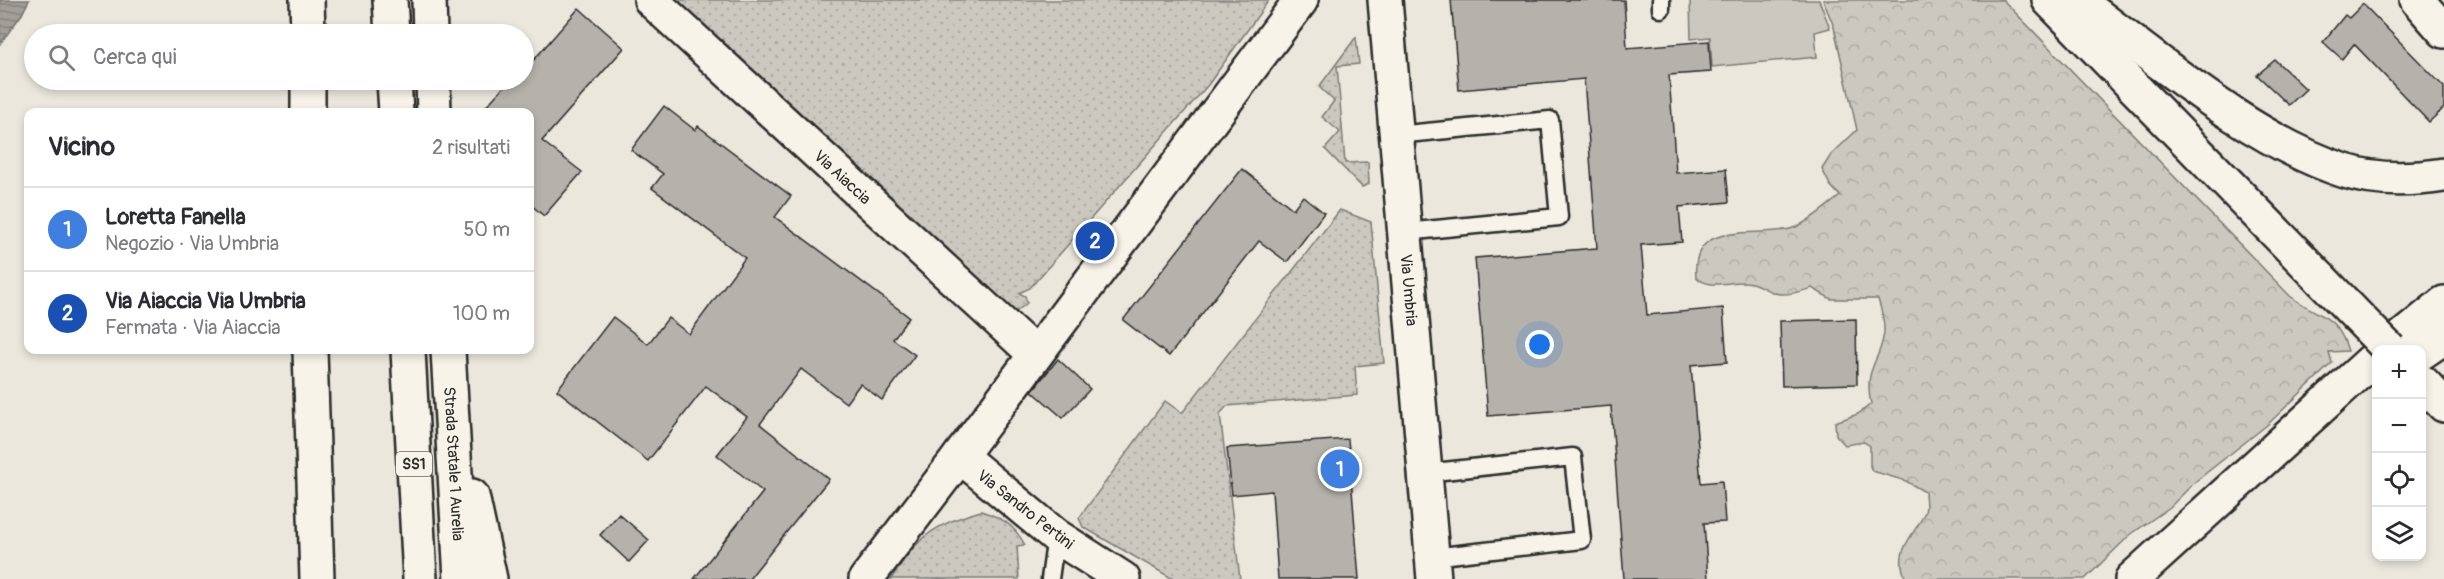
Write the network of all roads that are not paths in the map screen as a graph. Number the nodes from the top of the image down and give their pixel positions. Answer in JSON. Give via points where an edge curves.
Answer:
{"nodes":[{"id":1,"x":308,"y":0,"type":"edge"},
{"id":2,"x":390,"y":0,"type":"edge"},
{"id":3,"x":429,"y":0,"type":"edge"},
{"id":4,"x":651,"y":0,"type":"edge"},
{"id":5,"x":1301,"y":0,"type":"edge"},
{"id":6,"x":1385,"y":0,"type":"edge"},
{"id":7,"x":2049,"y":0,"type":"edge"},
{"id":8,"x":2077,"y":0,"type":"edge"},
{"id":9,"x":2417,"y":0,"type":"edge"},
{"id":10,"x":308,"y":24,"type":"edge"},
{"id":11,"x":391,"y":24,"type":"edge"},
{"id":12,"x":430,"y":24,"type":"edge"},
{"id":13,"x":2444,"y":32,"type":"edge"},
{"id":14,"x":308,"y":90,"type":"edge"},
{"id":15,"x":395,"y":90,"type":"edge"},
{"id":16,"x":433,"y":90,"type":"edge"},
{"id":17,"x":308,"y":108,"type":"edge"},
{"id":18,"x":396,"y":108,"type":"edge"},
{"id":19,"x":434,"y":108,"type":"edge"},
{"id":20,"x":1396,"y":135,"type":"junction"},
{"id":21,"x":2444,"y":175,"type":"edge"},
{"id":22,"x":1405,"y":232,"type":"junction"},
{"id":23,"x":2444,"y":303,"type":"edge"},
{"id":24,"x":2444,"y":337,"type":"edge"},
{"id":25,"x":2383,"y":345,"type":"edge"},
{"id":26,"x":2394,"y":345,"type":"edge"},
{"id":27,"x":2426,"y":349,"type":"edge"},
{"id":28,"x":310,"y":354,"type":"edge"},
{"id":29,"x":408,"y":354,"type":"edge"},
{"id":30,"x":448,"y":354,"type":"edge"},
{"id":31,"x":1035,"y":354,"type":"junction"},
{"id":32,"x":2372,"y":361,"type":"edge"},
{"id":33,"x":2372,"y":386,"type":"edge"},
{"id":34,"x":2426,"y":387,"type":"edge"},
{"id":35,"x":452,"y":400,"type":"junction"},
{"id":36,"x":2444,"y":405,"type":"edge"},
{"id":37,"x":960,"y":456,"type":"junction"},
{"id":38,"x":2250,"y":469,"type":"junction"},
{"id":39,"x":1425,"y":473,"type":"junction"},
{"id":40,"x":1056,"y":536,"type":"junction"},
{"id":41,"x":1433,"y":568,"type":"edge"},
{"id":42,"x":317,"y":579,"type":"edge"},
{"id":43,"x":420,"y":579,"type":"edge"},
{"id":44,"x":461,"y":579,"type":"edge"},
{"id":45,"x":490,"y":579,"type":"edge"},
{"id":46,"x":866,"y":579,"type":"edge"},
{"id":47,"x":1050,"y":579,"type":"edge"},
{"id":48,"x":1123,"y":579,"type":"edge"},
{"id":49,"x":2132,"y":579,"type":"edge"}],
"edges":[{"from":1,"to":10,"type":"main road"},
{"from":2,"to":11,"type":"main road"},
{"from":3,"to":12,"type":"main road"},
{"from":4,"to":31,"type":"main road","name":"Via Aiaccia"},
{"from":5,"to":31,"type":"main road"},
{"from":6,"to":20,"type":"main road","name":"Via Umbria"},
{"from":7,"to":25,"type":"main road","bridge":true},
{"from":8,"to":21,"type":"main road","via":[[2234,114],[2318,161],[2346,172],[2388,179]]},
{"from":9,"to":13,"type":"main road"},
{"from":14,"to":17,"type":"main road"},
{"from":15,"to":18,"type":"main road"},
{"from":16,"to":19,"type":"main road"},
{"from":20,"to":22,"type":"main road","name":"Via Umbria"},
{"from":20,"to":22,"type":"lane","via":[[1550,120],[1559,217]]},
{"from":22,"to":39,"type":"main road","name":"Via Umbria"},
{"from":23,"to":26,"type":"main road"},
{"from":24,"to":27,"type":"main road"},
{"from":28,"to":42,"type":"main road"},
{"from":29,"to":43,"type":"main road","number":"SS1"},
{"from":30,"to":35,"type":"main road","name":"Strada Statale 1 Aurelia","number":"SS1"},
{"from":31,"to":37,"type":"main road"},
{"from":32,"to":38,"type":"main road"},
{"from":33,"to":38,"type":"main road"},
{"from":34,"to":36,"type":"main road"},
{"from":35,"to":44,"type":"main road","name":"Strada Statale 1 Aurelia","number":"SS1"},
{"from":35,"to":45,"type":"main road"},
{"from":37,"to":40,"type":"main road","name":"Via Sandro Pertini"},
{"from":37,"to":46,"type":"main road"},
{"from":38,"to":49,"type":"main road"},
{"from":39,"to":41,"type":"main road","name":"Via Umbria"},
{"from":39,"to":41,"type":"lane","via":[[1573,456],[1582,540]]},
{"from":40,"to":47,"type":"lane"},
{"from":40,"to":48,"type":"main road","name":"Via Sandro Pertini"}]}
